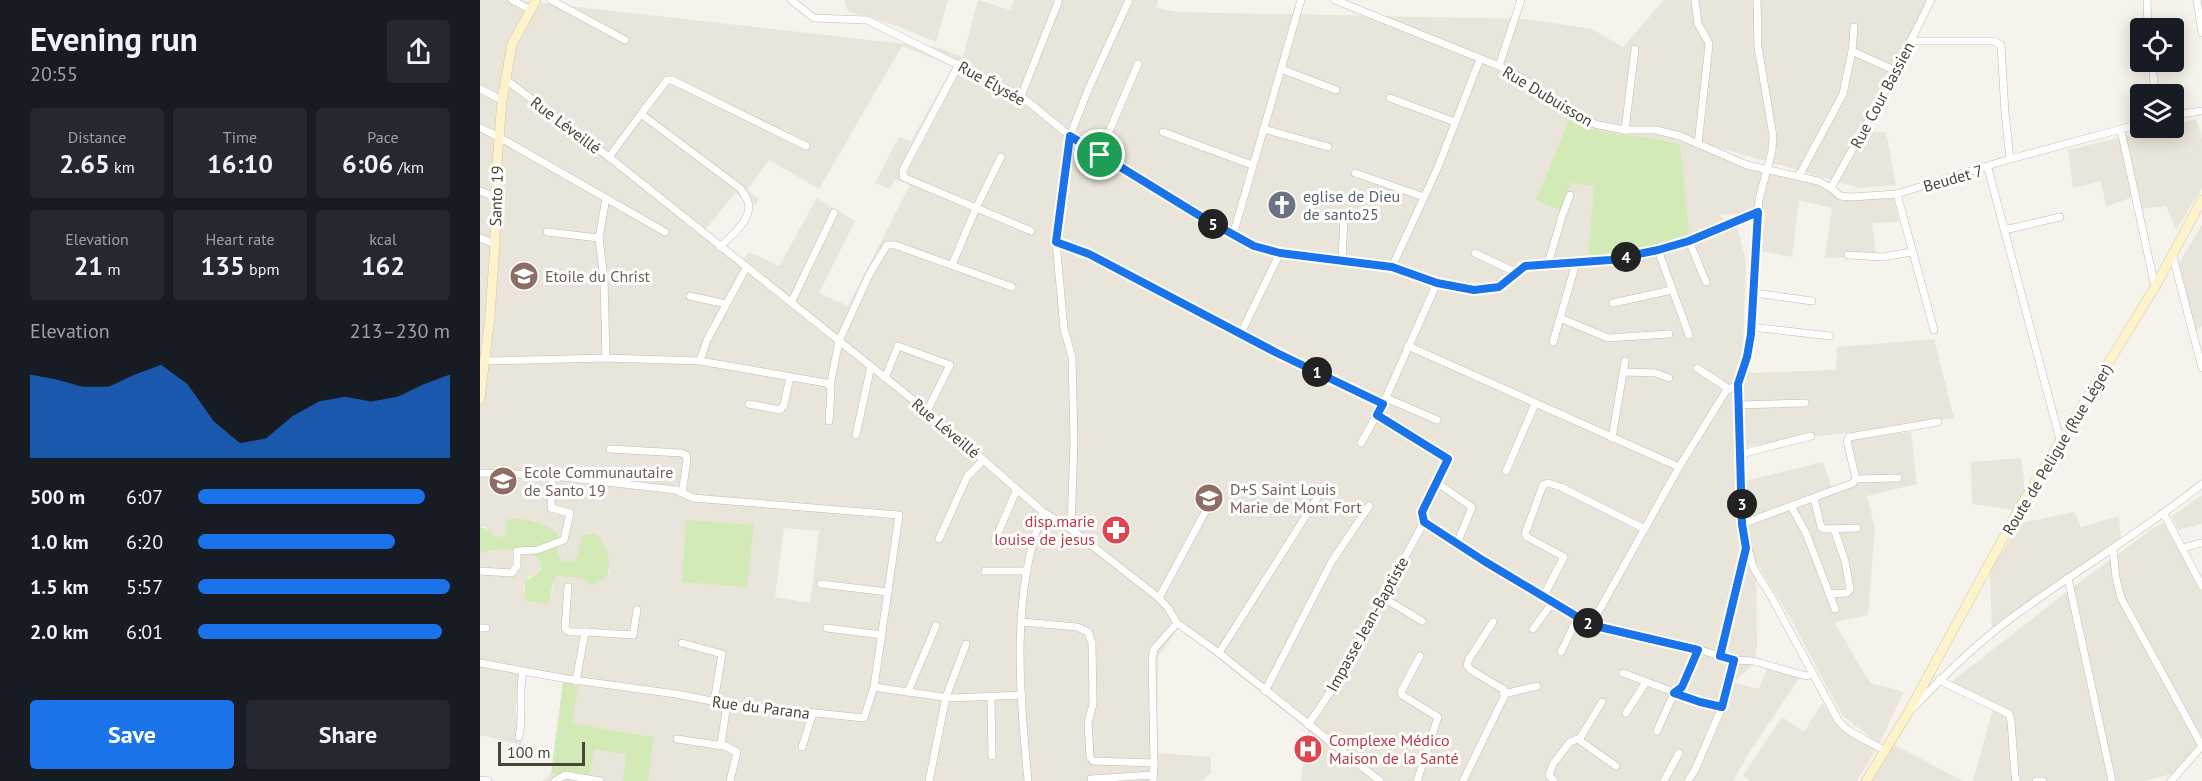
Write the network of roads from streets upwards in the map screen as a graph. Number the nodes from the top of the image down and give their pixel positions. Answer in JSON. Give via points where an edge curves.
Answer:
{"nodes":[{"id":1,"x":512,"y":0,"type":"edge"},
{"id":2,"x":536,"y":0,"type":"edge"},
{"id":3,"x":551,"y":0,"type":"edge"},
{"id":4,"x":791,"y":0,"type":"edge"},
{"id":5,"x":1059,"y":0,"type":"edge"},
{"id":6,"x":1129,"y":0,"type":"edge"},
{"id":7,"x":1301,"y":0,"type":"edge"},
{"id":8,"x":1335,"y":0,"type":"edge"},
{"id":9,"x":1521,"y":0,"type":"edge"},
{"id":10,"x":1695,"y":0,"type":"edge"},
{"id":11,"x":1757,"y":0,"type":"edge"},
{"id":12,"x":1931,"y":0,"type":"edge"},
{"id":13,"x":2147,"y":0,"type":"edge"},
{"id":14,"x":2197,"y":0,"type":"edge"},
{"id":15,"x":531,"y":10,"type":"junction"},
{"id":16,"x":2148,"y":18,"type":"edge"},
{"id":17,"x":1854,"y":27,"type":"dead end"},
{"id":18,"x":2202,"y":33,"type":"edge"},
{"id":19,"x":625,"y":40,"type":"dead end"},
{"id":20,"x":1910,"y":41,"type":"junction"},
{"id":21,"x":1635,"y":49,"type":"dead end"},
{"id":22,"x":1852,"y":51,"type":"junction"},
{"id":23,"x":1480,"y":59,"type":"junction"},
{"id":24,"x":959,"y":64,"type":"junction"},
{"id":25,"x":1138,"y":64,"type":"dead end"},
{"id":26,"x":1499,"y":66,"type":"junction"},
{"id":27,"x":1281,"y":69,"type":"junction"},
{"id":28,"x":1896,"y":71,"type":"junction"},
{"id":29,"x":505,"y":79,"type":"junction"},
{"id":30,"x":480,"y":89,"type":"edge"},
{"id":31,"x":1336,"y":90,"type":"dead end"},
{"id":32,"x":1021,"y":96,"type":"junction"},
{"id":33,"x":1390,"y":98,"type":"dead end"},
{"id":34,"x":501,"y":100,"type":"junction"},
{"id":35,"x":2202,"y":111,"type":"edge"},
{"id":36,"x":641,"y":114,"type":"junction"},
{"id":37,"x":2184,"y":114,"type":"edge"},
{"id":38,"x":1455,"y":123,"type":"junction"},
{"id":39,"x":2130,"y":127,"type":"edge"},
{"id":40,"x":480,"y":128,"type":"edge"},
{"id":41,"x":1263,"y":129,"type":"junction"},
{"id":42,"x":1625,"y":130,"type":"junction"},
{"id":43,"x":2121,"y":130,"type":"junction"},
{"id":44,"x":1163,"y":132,"type":"dead end"},
{"id":45,"x":1070,"y":136,"type":"junction"},
{"id":46,"x":499,"y":137,"type":"junction"},
{"id":47,"x":1698,"y":144,"type":"junction"},
{"id":48,"x":806,"y":146,"type":"dead end"},
{"id":49,"x":1328,"y":147,"type":"dead end"},
{"id":50,"x":1100,"y":155,"type":"junction"},
{"id":51,"x":609,"y":158,"type":"junction"},
{"id":52,"x":1001,"y":158,"type":"dead end"},
{"id":53,"x":2010,"y":159,"type":"junction"},
{"id":54,"x":1252,"y":165,"type":"junction"},
{"id":55,"x":1988,"y":168,"type":"junction"},
{"id":56,"x":1767,"y":170,"type":"junction"},
{"id":57,"x":1355,"y":173,"type":"dead end"},
{"id":58,"x":1799,"y":176,"type":"junction"},
{"id":59,"x":1831,"y":188,"type":"junction"},
{"id":60,"x":480,"y":191,"type":"edge"},
{"id":61,"x":1897,"y":194,"type":"junction"},
{"id":62,"x":1570,"y":195,"type":"dead end"},
{"id":63,"x":495,"y":197,"type":"junction"},
{"id":64,"x":1424,"y":197,"type":"junction"},
{"id":65,"x":606,"y":198,"type":"junction"},
{"id":66,"x":2202,"y":200,"type":"edge"},
{"id":67,"x":976,"y":208,"type":"junction"},
{"id":68,"x":1758,"y":212,"type":"junction"},
{"id":69,"x":834,"y":213,"type":"dead end"},
{"id":70,"x":1344,"y":217,"type":"dead end"},
{"id":71,"x":2060,"y":217,"type":"dead end"},
{"id":72,"x":2004,"y":230,"type":"junction"},
{"id":73,"x":1031,"y":231,"type":"dead end"},
{"id":74,"x":547,"y":232,"type":"dead end"},
{"id":75,"x":665,"y":232,"type":"dead end"},
{"id":76,"x":1233,"y":235,"type":"junction"},
{"id":77,"x":480,"y":238,"type":"edge"},
{"id":78,"x":599,"y":238,"type":"junction"},
{"id":79,"x":1689,"y":241,"type":"junction"},
{"id":80,"x":1056,"y":242,"type":"junction"},
{"id":81,"x":495,"y":244,"type":"junction"},
{"id":82,"x":720,"y":247,"type":"junction"},
{"id":83,"x":1658,"y":250,"type":"junction"},
{"id":84,"x":1912,"y":252,"type":"junction"},
{"id":85,"x":1280,"y":253,"type":"junction"},
{"id":86,"x":1474,"y":253,"type":"dead end"},
{"id":87,"x":2172,"y":253,"type":"junction"},
{"id":88,"x":1848,"y":255,"type":"dead end"},
{"id":89,"x":1342,"y":261,"type":"junction"},
{"id":90,"x":1576,"y":262,"type":"junction"},
{"id":91,"x":1548,"y":264,"type":"junction"},
{"id":92,"x":952,"y":265,"type":"junction"},
{"id":93,"x":1392,"y":267,"type":"junction"},
{"id":94,"x":747,"y":268,"type":"junction"},
{"id":95,"x":1515,"y":272,"type":"junction"},
{"id":96,"x":1706,"y":282,"type":"dead end"},
{"id":97,"x":1437,"y":283,"type":"junction"},
{"id":98,"x":1012,"y":287,"type":"dead end"},
{"id":99,"x":2155,"y":287,"type":"junction"},
{"id":100,"x":1672,"y":290,"type":"junction"},
{"id":101,"x":1754,"y":293,"type":"junction"},
{"id":102,"x":690,"y":296,"type":"dead end"},
{"id":103,"x":1812,"y":301,"type":"dead end"},
{"id":104,"x":791,"y":303,"type":"junction"},
{"id":105,"x":1613,"y":303,"type":"dead end"},
{"id":106,"x":726,"y":304,"type":"junction"},
{"id":107,"x":480,"y":312,"type":"edge"},
{"id":108,"x":490,"y":316,"type":"junction"},
{"id":109,"x":1560,"y":318,"type":"junction"},
{"id":110,"x":1751,"y":327,"type":"junction"},
{"id":111,"x":1934,"y":330,"type":"dead end"},
{"id":112,"x":1669,"y":334,"type":"dead end"},
{"id":113,"x":1689,"y":334,"type":"dead end"},
{"id":114,"x":1240,"y":335,"type":"junction"},
{"id":115,"x":1830,"y":336,"type":"dead end"},
{"id":116,"x":839,"y":341,"type":"junction"},
{"id":117,"x":1553,"y":342,"type":"dead end"},
{"id":118,"x":1408,"y":346,"type":"junction"},
{"id":119,"x":606,"y":358,"type":"junction"},
{"id":120,"x":700,"y":361,"type":"junction"},
{"id":121,"x":1625,"y":361,"type":"dead end"},
{"id":122,"x":485,"y":362,"type":"junction"},
{"id":123,"x":871,"y":366,"type":"junction"},
{"id":124,"x":1697,"y":368,"type":"dead end"},
{"id":125,"x":2202,"y":368,"type":"edge"},
{"id":126,"x":1624,"y":372,"type":"junction"},
{"id":127,"x":790,"y":376,"type":"junction"},
{"id":128,"x":885,"y":378,"type":"junction"},
{"id":129,"x":1670,"y":378,"type":"dead end"},
{"id":130,"x":1738,"y":384,"type":"junction"},
{"id":131,"x":830,"y":386,"type":"junction"},
{"id":132,"x":1729,"y":389,"type":"junction"},
{"id":133,"x":480,"y":399,"type":"edge"},
{"id":134,"x":1385,"y":401,"type":"junction"},
{"id":135,"x":1805,"y":403,"type":"dead end"},
{"id":136,"x":749,"y":404,"type":"dead end"},
{"id":137,"x":1535,"y":404,"type":"junction"},
{"id":138,"x":1739,"y":405,"type":"junction"},
{"id":139,"x":927,"y":411,"type":"junction"},
{"id":140,"x":1377,"y":415,"type":"junction"},
{"id":141,"x":1437,"y":420,"type":"dead end"},
{"id":142,"x":829,"y":421,"type":"dead end"},
{"id":143,"x":1938,"y":422,"type":"dead end"},
{"id":144,"x":856,"y":435,"type":"dead end"},
{"id":145,"x":1811,"y":436,"type":"dead end"},
{"id":146,"x":1612,"y":438,"type":"junction"},
{"id":147,"x":2060,"y":440,"type":"junction"},
{"id":148,"x":1361,"y":442,"type":"dead end"},
{"id":149,"x":610,"y":449,"type":"dead end"},
{"id":150,"x":1741,"y":454,"type":"junction"},
{"id":151,"x":983,"y":460,"type":"junction"},
{"id":152,"x":1679,"y":467,"type":"junction"},
{"id":153,"x":1506,"y":471,"type":"dead end"},
{"id":154,"x":480,"y":473,"type":"edge"},
{"id":155,"x":552,"y":477,"type":"junction"},
{"id":156,"x":1898,"y":478,"type":"dead end"},
{"id":157,"x":1856,"y":479,"type":"junction"},
{"id":158,"x":1436,"y":482,"type":"junction"},
{"id":159,"x":2202,"y":484,"type":"edge"},
{"id":160,"x":1017,"y":489,"type":"junction"},
{"id":161,"x":682,"y":493,"type":"junction"},
{"id":162,"x":1319,"y":495,"type":"dead end"},
{"id":163,"x":1814,"y":498,"type":"junction"},
{"id":164,"x":1211,"y":501,"type":"dead end"},
{"id":165,"x":1369,"y":506,"type":"dead end"},
{"id":166,"x":1791,"y":506,"type":"junction"},
{"id":167,"x":1043,"y":512,"type":"junction"},
{"id":168,"x":2164,"y":514,"type":"junction"},
{"id":169,"x":1424,"y":522,"type":"junction"},
{"id":170,"x":1742,"y":524,"type":"junction"},
{"id":171,"x":1857,"y":528,"type":"dead end"},
{"id":172,"x":1645,"y":529,"type":"junction"},
{"id":173,"x":1834,"y":529,"type":"junction"},
{"id":174,"x":1071,"y":530,"type":"junction"},
{"id":175,"x":939,"y":539,"type":"dead end"},
{"id":176,"x":995,"y":540,"type":"dead end"},
{"id":177,"x":2202,"y":543,"type":"edge"},
{"id":178,"x":1457,"y":544,"type":"junction"},
{"id":179,"x":1746,"y":548,"type":"junction"},
{"id":180,"x":2182,"y":548,"type":"junction"},
{"id":181,"x":2113,"y":550,"type":"junction"},
{"id":182,"x":985,"y":571,"type":"dead end"},
{"id":183,"x":1027,"y":571,"type":"junction"},
{"id":184,"x":480,"y":572,"type":"edge"},
{"id":185,"x":2068,"y":578,"type":"junction"},
{"id":186,"x":821,"y":584,"type":"dead end"},
{"id":187,"x":2202,"y":586,"type":"edge"},
{"id":188,"x":568,"y":587,"type":"dead end"},
{"id":189,"x":888,"y":592,"type":"junction"},
{"id":190,"x":1829,"y":594,"type":"junction"},
{"id":191,"x":1382,"y":597,"type":"junction"},
{"id":192,"x":1543,"y":597,"type":"junction"},
{"id":193,"x":1159,"y":598,"type":"junction"},
{"id":194,"x":1552,"y":603,"type":"junction"},
{"id":195,"x":1835,"y":609,"type":"dead end"},
{"id":196,"x":637,"y":610,"type":"dead end"},
{"id":197,"x":1578,"y":617,"type":"junction"},
{"id":198,"x":1422,"y":621,"type":"dead end"},
{"id":199,"x":1022,"y":622,"type":"junction"},
{"id":200,"x":1493,"y":622,"type":"dead end"},
{"id":201,"x":1177,"y":623,"type":"junction"},
{"id":202,"x":1591,"y":625,"type":"junction"},
{"id":203,"x":936,"y":626,"type":"dead end"},
{"id":204,"x":827,"y":628,"type":"dead end"},
{"id":205,"x":1533,"y":629,"type":"dead end"},
{"id":206,"x":585,"y":632,"type":"junction"},
{"id":207,"x":882,"y":635,"type":"junction"},
{"id":208,"x":682,"y":643,"type":"dead end"},
{"id":209,"x":966,"y":644,"type":"dead end"},
{"id":210,"x":1698,"y":650,"type":"junction"},
{"id":211,"x":1561,"y":652,"type":"dead end"},
{"id":212,"x":1219,"y":653,"type":"junction"},
{"id":213,"x":1420,"y":656,"type":"dead end"},
{"id":214,"x":1720,"y":656,"type":"junction"},
{"id":215,"x":1734,"y":660,"type":"junction"},
{"id":216,"x":480,"y":663,"type":"edge"},
{"id":217,"x":522,"y":672,"type":"junction"},
{"id":218,"x":1623,"y":673,"type":"dead end"},
{"id":219,"x":1812,"y":674,"type":"junction"},
{"id":220,"x":1939,"y":680,"type":"junction"},
{"id":221,"x":576,"y":681,"type":"junction"},
{"id":222,"x":1646,"y":682,"type":"junction"},
{"id":223,"x":1537,"y":686,"type":"dead end"},
{"id":224,"x":874,"y":687,"type":"junction"},
{"id":225,"x":1265,"y":691,"type":"junction"},
{"id":226,"x":908,"y":693,"type":"junction"},
{"id":227,"x":1674,"y":693,"type":"junction"},
{"id":228,"x":1504,"y":694,"type":"junction"},
{"id":229,"x":1022,"y":695,"type":"junction"},
{"id":230,"x":991,"y":697,"type":"junction"},
{"id":231,"x":946,"y":698,"type":"junction"},
{"id":232,"x":714,"y":702,"type":"junction"},
{"id":233,"x":1602,"y":702,"type":"dead end"},
{"id":234,"x":727,"y":704,"type":"junction"},
{"id":235,"x":1722,"y":707,"type":"junction"},
{"id":236,"x":813,"y":713,"type":"junction"},
{"id":237,"x":1626,"y":713,"type":"dead end"},
{"id":238,"x":1908,"y":713,"type":"junction"},
{"id":239,"x":1308,"y":725,"type":"junction"},
{"id":240,"x":1657,"y":731,"type":"dead end"},
{"id":241,"x":519,"y":737,"type":"dead end"},
{"id":242,"x":678,"y":739,"type":"dead end"},
{"id":243,"x":1579,"y":740,"type":"junction"},
{"id":244,"x":723,"y":746,"type":"junction"},
{"id":245,"x":2202,"y":746,"type":"edge"},
{"id":246,"x":802,"y":747,"type":"dead end"},
{"id":247,"x":1885,"y":751,"type":"junction"},
{"id":248,"x":1679,"y":753,"type":"dead end"},
{"id":249,"x":992,"y":756,"type":"dead end"},
{"id":250,"x":1154,"y":763,"type":"junction"},
{"id":251,"x":1616,"y":766,"type":"dead end"},
{"id":252,"x":930,"y":777,"type":"edge"},
{"id":253,"x":1153,"y":778,"type":"edge"},
{"id":254,"x":1091,"y":779,"type":"dead end"},
{"id":255,"x":480,"y":780,"type":"edge"},
{"id":256,"x":488,"y":781,"type":"edge"},
{"id":257,"x":555,"y":781,"type":"edge"},
{"id":258,"x":600,"y":781,"type":"edge"},
{"id":259,"x":730,"y":781,"type":"edge"},
{"id":260,"x":1028,"y":781,"type":"edge"},
{"id":261,"x":1380,"y":781,"type":"edge"},
{"id":262,"x":1417,"y":781,"type":"edge"},
{"id":263,"x":1463,"y":781,"type":"edge"},
{"id":264,"x":1554,"y":781,"type":"edge"},
{"id":265,"x":1664,"y":781,"type":"edge"},
{"id":266,"x":1688,"y":781,"type":"edge"},
{"id":267,"x":1866,"y":781,"type":"edge"},
{"id":268,"x":2017,"y":781,"type":"edge"},
{"id":269,"x":2036,"y":781,"type":"edge"},
{"id":270,"x":2043,"y":781,"type":"edge"},
{"id":271,"x":2112,"y":781,"type":"edge"},
{"id":272,"x":2170,"y":781,"type":"edge"}],
"edges":[{"from":1,"to":15,"type":"street"},
{"from":2,"to":15,"type":"street","name":"Santo 19"},
{"from":3,"to":19,"type":"street"},
{"from":4,"to":24,"type":"street","name":"Rue Élysée","via":[[814,18],[867,20]]},
{"from":5,"to":32,"type":"street"},
{"from":6,"to":45,"type":"street"},
{"from":7,"to":27,"type":"street"},
{"from":8,"to":23,"type":"street","name":"Rue Dubuisson"},
{"from":9,"to":26,"type":"street"},
{"from":10,"to":47,"type":"street","via":[[1698,24],[1709,45]]},
{"from":11,"to":56,"type":"street","via":[[1758,47],[1773,136]]},
{"from":12,"to":20,"type":"street","name":"Rue Cour Bassien"},
{"from":13,"to":16,"type":"street"},
{"from":14,"to":18,"type":"street"},
{"from":15,"to":29,"type":"street","name":"Santo 19","via":[[512,44]]},
{"from":17,"to":22,"type":"street"},
{"from":20,"to":28,"type":"street","name":"Rue Cour Bassien"},
{"from":20,"to":53,"type":"street","via":[[1994,41],[2001,45]]},
{"from":21,"to":42,"type":"street"},
{"from":22,"to":28,"type":"street"},
{"from":22,"to":58,"type":"street","via":[[1843,94]]},
{"from":23,"to":26,"type":"street","name":"Rue Dubuisson"},
{"from":23,"to":38,"type":"street"},
{"from":24,"to":32,"type":"street","name":"Rue Élysée"},
{"from":24,"to":67,"type":"street","via":[[902,174]]},
{"from":25,"to":50,"type":"street"},
{"from":26,"to":42,"type":"street","name":"Rue Dubuisson","via":[[1580,118]]},
{"from":27,"to":31,"type":"street"},
{"from":27,"to":41,"type":"street"},
{"from":28,"to":59,"type":"street","name":"Rue Cour Bassien"},
{"from":29,"to":34,"type":"street","name":"Santo 19"},
{"from":29,"to":51,"type":"street","name":"Rue Léveillé"},
{"from":30,"to":34,"type":"street"},
{"from":32,"to":45,"type":"street","name":"Rue Élysée"},
{"from":33,"to":38,"type":"street"},
{"from":34,"to":46,"type":"street","name":"Santo 19"},
{"from":35,"to":37,"type":"street"},
{"from":36,"to":48,"type":"street","via":[[667,80],[672,80]]},
{"from":36,"to":51,"type":"street"},
{"from":36,"to":82,"type":"street","via":[[741,189],[749,212]]},
{"from":38,"to":64,"type":"street"},
{"from":39,"to":43,"type":"street","name":"Beudet 7"},
{"from":40,"to":46,"type":"street"},
{"from":41,"to":49,"type":"street"},
{"from":41,"to":54,"type":"street"},
{"from":42,"to":47,"type":"street","name":"Rue Dubuisson","via":[[1656,130]]},
{"from":43,"to":53,"type":"street","name":"Beudet 7"},
{"from":43,"to":99,"type":"street"},
{"from":44,"to":54,"type":"street"},
{"from":45,"to":50,"type":"street","name":"Rue Élysée"},
{"from":45,"to":80,"type":"street"},
{"from":46,"to":63,"type":"street","name":"Santo 19"},
{"from":46,"to":65,"type":"street"},
{"from":47,"to":56,"type":"street","name":"Rue Dubuisson"},
{"from":50,"to":76,"type":"street","name":"Rue Élysée"},
{"from":51,"to":82,"type":"street","name":"Rue Léveillé"},
{"from":52,"to":67,"type":"street"},
{"from":53,"to":55,"type":"street","name":"Beudet 7"},
{"from":54,"to":76,"type":"street"},
{"from":55,"to":61,"type":"street","name":"Beudet 7"},
{"from":55,"to":72,"type":"street"},
{"from":56,"to":58,"type":"street","name":"Beudet 7"},
{"from":56,"to":68,"type":"street"},
{"from":57,"to":64,"type":"street"},
{"from":58,"to":59,"type":"street","name":"Beudet 7"},
{"from":59,"to":61,"type":"street","name":"Beudet 7","via":[[1840,196]]},
{"from":60,"to":63,"type":"street"},
{"from":61,"to":84,"type":"street"},
{"from":62,"to":91,"type":"street"},
{"from":63,"to":81,"type":"street","name":"Santo 19"},
{"from":64,"to":93,"type":"street"},
{"from":65,"to":75,"type":"street"},
{"from":65,"to":78,"type":"street"},
{"from":66,"to":87,"type":"street","name":"Route de Peligue (Rue Léger)"},
{"from":67,"to":73,"type":"street"},
{"from":67,"to":92,"type":"street"},
{"from":68,"to":79,"type":"street","name":"Rue Élysée"},
{"from":68,"to":101,"type":"street"},
{"from":69,"to":104,"type":"street"},
{"from":70,"to":89,"type":"street"},
{"from":71,"to":72,"type":"street"},
{"from":72,"to":147,"type":"street"},
{"from":74,"to":78,"type":"street"},
{"from":76,"to":85,"type":"street","name":"Rue Élysée"},
{"from":77,"to":81,"type":"street"},
{"from":78,"to":119,"type":"street"},
{"from":79,"to":83,"type":"street","name":"Rue Élysée"},
{"from":79,"to":96,"type":"street"},
{"from":80,"to":114,"type":"street","via":[[1089,254]]},
{"from":80,"to":174,"type":"street","via":[[1064,329],[1072,357]]},
{"from":81,"to":108,"type":"street","name":"Santo 19"},
{"from":82,"to":94,"type":"street","name":"Rue Léveillé"},
{"from":83,"to":90,"type":"street","name":"Rue Élysée"},
{"from":83,"to":100,"type":"street"},
{"from":84,"to":88,"type":"street","via":[[1883,257]]},
{"from":84,"to":111,"type":"street"},
{"from":85,"to":89,"type":"street","name":"Rue Élysée"},
{"from":85,"to":114,"type":"street"},
{"from":86,"to":95,"type":"street"},
{"from":87,"to":99,"type":"street","name":"Route de Peligue (Rue Léger)"},
{"from":87,"to":125,"type":"street"},
{"from":89,"to":93,"type":"street","name":"Rue Élysée"},
{"from":90,"to":91,"type":"street","name":"Rue Élysée"},
{"from":90,"to":109,"type":"street"},
{"from":91,"to":95,"type":"street","name":"Rue Élysée","via":[[1525,266]]},
{"from":92,"to":98,"type":"street"},
{"from":92,"to":116,"type":"street","via":[[887,245]]},
{"from":93,"to":97,"type":"street","name":"Rue Élysée"},
{"from":94,"to":104,"type":"street","name":"Rue Léveillé"},
{"from":94,"to":106,"type":"street"},
{"from":95,"to":97,"type":"street","name":"Rue Élysée","via":[[1499,287],[1487,290]]},
{"from":97,"to":118,"type":"street"},
{"from":99,"to":147,"type":"street","name":"Route de Peligue (Rue Léger)"},
{"from":100,"to":105,"type":"street"},
{"from":100,"to":113,"type":"street"},
{"from":101,"to":103,"type":"street"},
{"from":101,"to":110,"type":"street"},
{"from":102,"to":106,"type":"street"},
{"from":104,"to":116,"type":"street","name":"Rue Léveillé"},
{"from":106,"to":120,"type":"street"},
{"from":107,"to":108,"type":"street"},
{"from":108,"to":122,"type":"street","name":"Santo 19"},
{"from":109,"to":112,"type":"street","via":[[1608,338]]},
{"from":109,"to":117,"type":"street"},
{"from":110,"to":115,"type":"street"},
{"from":110,"to":130,"type":"street"},
{"from":114,"to":134,"type":"street"},
{"from":116,"to":123,"type":"street","name":"Rue Léveillé"},
{"from":116,"to":131,"type":"street"},
{"from":118,"to":134,"type":"street"},
{"from":118,"to":137,"type":"street"},
{"from":119,"to":120,"type":"street"},
{"from":119,"to":122,"type":"street"},
{"from":120,"to":127,"type":"street"},
{"from":121,"to":126,"type":"street"},
{"from":122,"to":133,"type":"street","name":"Santo 19"},
{"from":123,"to":128,"type":"street","name":"Rue Léveillé"},
{"from":123,"to":144,"type":"street"},
{"from":124,"to":132,"type":"street"},
{"from":126,"to":129,"type":"street","via":[[1656,373]]},
{"from":126,"to":146,"type":"street"},
{"from":127,"to":131,"type":"street"},
{"from":127,"to":136,"type":"street","via":[[780,410]]},
{"from":128,"to":139,"type":"street","name":"Rue Léveillé"},
{"from":128,"to":139,"type":"street","via":[[898,346],[950,364]]},
{"from":130,"to":132,"type":"street"},
{"from":130,"to":138,"type":"street"},
{"from":131,"to":142,"type":"street"},
{"from":132,"to":152,"type":"street"},
{"from":134,"to":140,"type":"street"},
{"from":134,"to":141,"type":"street"},
{"from":135,"to":138,"type":"street"},
{"from":137,"to":146,"type":"street"},
{"from":137,"to":153,"type":"street"},
{"from":138,"to":150,"type":"street"},
{"from":139,"to":151,"type":"street","name":"Rue Léveillé"},
{"from":140,"to":148,"type":"street"},
{"from":140,"to":158,"type":"street","name":"Impasse Jean-Baptiste","via":[[1448,459]]},
{"from":143,"to":157,"type":"street","via":[[1849,438]]},
{"from":145,"to":150,"type":"street"},
{"from":146,"to":152,"type":"street"},
{"from":147,"to":238,"type":"street","name":"Route de Peligue (Rue Léger)"},
{"from":149,"to":161,"type":"street","via":[[686,455]]},
{"from":150,"to":170,"type":"street"},
{"from":151,"to":160,"type":"street","name":"Rue Léveillé"},
{"from":151,"to":175,"type":"street","via":[[967,477]]},
{"from":152,"to":172,"type":"street"},
{"from":154,"to":155,"type":"street"},
{"from":155,"to":161,"type":"street"},
{"from":155,"to":184,"type":"street","via":[[551,508],[570,513],[564,540],[537,550],[517,551],[517,566],[512,573]]},
{"from":156,"to":157,"type":"street"},
{"from":157,"to":163,"type":"street"},
{"from":158,"to":169,"type":"street","name":"Impasse Jean-Baptiste","via":[[1422,512]]},
{"from":158,"to":178,"type":"street","via":[[1472,507]]},
{"from":159,"to":168,"type":"street"},
{"from":160,"to":167,"type":"street","name":"Rue Léveillé"},
{"from":160,"to":176,"type":"street"},
{"from":161,"to":189,"type":"street","via":[[693,498],[899,515]]},
{"from":162,"to":212,"type":"street"},
{"from":163,"to":166,"type":"street"},
{"from":163,"to":173,"type":"street","via":[[1821,527]]},
{"from":164,"to":193,"type":"street"},
{"from":165,"to":225,"type":"street","via":[[1332,561]]},
{"from":166,"to":170,"type":"street"},
{"from":166,"to":190,"type":"street","via":[[1806,533]]},
{"from":167,"to":174,"type":"street","name":"Rue Léveillé"},
{"from":167,"to":183,"type":"street"},
{"from":168,"to":180,"type":"street"},
{"from":168,"to":181,"type":"street"},
{"from":169,"to":178,"type":"street"},
{"from":169,"to":191,"type":"street","name":"Impasse Jean-Baptiste"},
{"from":170,"to":179,"type":"street"},
{"from":171,"to":173,"type":"street"},
{"from":172,"to":192,"type":"street","via":[[1561,487],[1543,485],[1526,536],[1564,557]]},
{"from":172,"to":202,"type":"street"},
{"from":173,"to":190,"type":"street","via":[[1850,589],[1847,593]]},
{"from":174,"to":193,"type":"street","name":"Rue Léveillé"},
{"from":177,"to":180,"type":"street"},
{"from":178,"to":192,"type":"street"},
{"from":179,"to":214,"type":"street"},
{"from":179,"to":219,"type":"street","via":[[1752,567]]},
{"from":180,"to":187,"type":"street"},
{"from":181,"to":185,"type":"street"},
{"from":181,"to":245,"type":"street","via":[[2121,598]]},
{"from":182,"to":183,"type":"street"},
{"from":183,"to":199,"type":"street"},
{"from":185,"to":220,"type":"street","via":[[2016,614]]},
{"from":185,"to":271,"type":"street"},
{"from":186,"to":189,"type":"street"},
{"from":188,"to":206,"type":"street","via":[[565,628],[569,632]]},
{"from":189,"to":207,"type":"street"},
{"from":190,"to":195,"type":"street"},
{"from":191,"to":198,"type":"street"},
{"from":191,"to":239,"type":"street","name":"Impasse Jean-Baptiste","via":[[1337,682]]},
{"from":192,"to":194,"type":"street"},
{"from":193,"to":201,"type":"street","name":"Rue Léveillé"},
{"from":194,"to":197,"type":"street"},
{"from":194,"to":205,"type":"street"},
{"from":196,"to":206,"type":"street","via":[[633,635]]},
{"from":197,"to":202,"type":"street"},
{"from":197,"to":211,"type":"street"},
{"from":199,"to":229,"type":"street"},
{"from":199,"to":250,"type":"street","via":[[1077,627],[1090,636],[1089,757]]},
{"from":200,"to":228,"type":"street","via":[[1467,665]]},
{"from":201,"to":212,"type":"street","name":"Rue Léveillé"},
{"from":201,"to":250,"type":"street","via":[[1154,649],[1152,658]]},
{"from":202,"to":210,"type":"street"},
{"from":203,"to":226,"type":"street"},
{"from":204,"to":207,"type":"street"},
{"from":206,"to":221,"type":"street"},
{"from":207,"to":224,"type":"street"},
{"from":208,"to":232,"type":"street","via":[[722,654]]},
{"from":209,"to":231,"type":"street"},
{"from":210,"to":214,"type":"street"},
{"from":210,"to":227,"type":"street","via":[[1682,687]]},
{"from":212,"to":225,"type":"street","name":"Rue Léveillé"},
{"from":213,"to":262,"type":"street","via":[[1401,693],[1438,717]]},
{"from":214,"to":215,"type":"street"},
{"from":215,"to":219,"type":"street","via":[[1753,661],[1806,676]]},
{"from":215,"to":235,"type":"street"},
{"from":216,"to":217,"type":"street","name":"Rue du Parana"},
{"from":217,"to":221,"type":"street","name":"Rue du Parana"},
{"from":217,"to":241,"type":"street"},
{"from":218,"to":222,"type":"street"},
{"from":219,"to":247,"type":"street","via":[[1844,728]]},
{"from":220,"to":238,"type":"street"},
{"from":220,"to":268,"type":"street","via":[[2009,714]]},
{"from":221,"to":232,"type":"street","name":"Rue du Parana"},
{"from":222,"to":227,"type":"street"},
{"from":222,"to":237,"type":"street"},
{"from":223,"to":228,"type":"street"},
{"from":224,"to":226,"type":"street"},
{"from":224,"to":236,"type":"street","name":"Rue du Parana","via":[[864,718]]},
{"from":225,"to":239,"type":"street","name":"Rue Léveillé"},
{"from":226,"to":231,"type":"street"},
{"from":227,"to":235,"type":"street"},
{"from":227,"to":240,"type":"street"},
{"from":228,"to":263,"type":"street"},
{"from":229,"to":230,"type":"street"},
{"from":229,"to":260,"type":"street"},
{"from":230,"to":231,"type":"street"},
{"from":230,"to":249,"type":"street"},
{"from":231,"to":252,"type":"street"},
{"from":232,"to":234,"type":"street","name":"Rue du Parana"},
{"from":233,"to":243,"type":"street"},
{"from":234,"to":236,"type":"street","name":"Rue du Parana"},
{"from":234,"to":244,"type":"street"},
{"from":235,"to":266,"type":"street"},
{"from":236,"to":246,"type":"street"},
{"from":238,"to":247,"type":"street","name":"Route de Peligue (Rue Léger)"},
{"from":239,"to":261,"type":"street","name":"Rue Léveillé"},
{"from":242,"to":244,"type":"street"},
{"from":243,"to":251,"type":"street"},
{"from":243,"to":264,"type":"street","via":[[1570,742],[1553,764],[1549,775]]},
{"from":244,"to":259,"type":"street","via":[[737,752]]},
{"from":245,"to":272,"type":"street"},
{"from":247,"to":267,"type":"street","name":"Route de Peligue (Rue Léger)"},
{"from":248,"to":265,"type":"street"},
{"from":250,"to":253,"type":"street"},
{"from":253,"to":254,"type":"street"},
{"from":255,"to":256,"type":"street"},
{"from":257,"to":258,"type":"street","via":[[565,775]]},
{"from":269,"to":270,"type":"street"}]}
